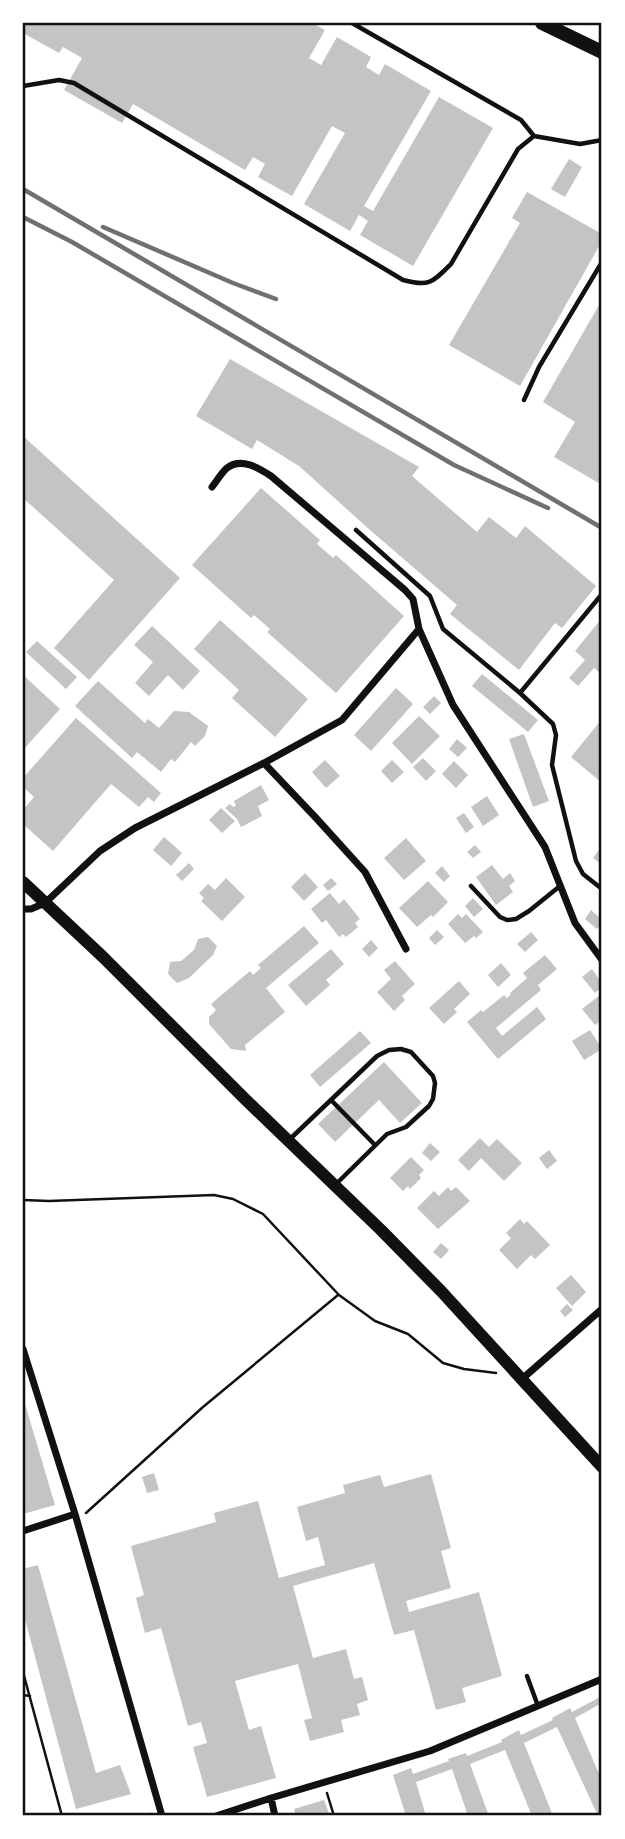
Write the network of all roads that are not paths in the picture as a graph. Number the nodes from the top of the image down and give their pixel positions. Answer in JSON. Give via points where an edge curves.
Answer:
{"nodes":[{"id":1,"x":352,"y":23,"type":"edge"},
{"id":2,"x":542,"y":23,"type":"edge"},
{"id":3,"x":602,"y":52,"type":"edge"},
{"id":4,"x":23,"y":86,"type":"edge"},
{"id":5,"x":534,"y":135,"type":"junction"},
{"id":6,"x":602,"y":140,"type":"edge"},
{"id":7,"x":602,"y":261,"type":"edge"},
{"id":8,"x":524,"y":400,"type":"dead end"},
{"id":9,"x":212,"y":486,"type":"dead end"},
{"id":10,"x":356,"y":530,"type":"dead end"},
{"id":11,"x":602,"y":594,"type":"edge"},
{"id":12,"x":419,"y":629,"type":"junction"},
{"id":13,"x":520,"y":694,"type":"junction"},
{"id":14,"x":264,"y":763,"type":"junction"},
{"id":15,"x":23,"y":882,"type":"edge"},
{"id":16,"x":560,"y":885,"type":"junction"},
{"id":17,"x":471,"y":886,"type":"dead end"},
{"id":18,"x":602,"y":889,"type":"edge"},
{"id":19,"x":46,"y":903,"type":"junction"},
{"id":20,"x":23,"y":909,"type":"edge"},
{"id":21,"x":406,"y":949,"type":"dead end"},
{"id":22,"x":602,"y":960,"type":"edge"},
{"id":23,"x":331,"y":1100,"type":"junction"},
{"id":24,"x":288,"y":1141,"type":"junction"},
{"id":25,"x":375,"y":1145,"type":"junction"},
{"id":26,"x":334,"y":1185,"type":"junction"},
{"id":27,"x":602,"y":1309,"type":"edge"},
{"id":28,"x":23,"y":1349,"type":"edge"},
{"id":29,"x":522,"y":1379,"type":"junction"},
{"id":30,"x":602,"y":1467,"type":"edge"},
{"id":31,"x":76,"y":1518,"type":"junction"},
{"id":32,"x":23,"y":1531,"type":"edge"},
{"id":33,"x":527,"y":1676,"type":"dead end"},
{"id":34,"x":602,"y":1679,"type":"edge"},
{"id":35,"x":538,"y":1706,"type":"junction"},
{"id":36,"x":271,"y":1798,"type":"junction"},
{"id":37,"x":162,"y":1816,"type":"edge"},
{"id":38,"x":216,"y":1816,"type":"edge"},
{"id":39,"x":275,"y":1816,"type":"edge"}],
"edges":[{"from":1,"to":5,"type":"lane","via":[[522,120]]},
{"from":2,"to":3,"type":"main road"},
{"from":4,"to":5,"type":"lane","via":[[58,80],[74,83],[402,280],[420,284],[436,279],[452,264],[518,149]]},
{"from":5,"to":6,"type":"lane","via":[[580,144]]},
{"from":7,"to":8,"type":"lane"},
{"from":9,"to":12,"type":"street","via":[[233,465],[250,465],[271,476],[405,590],[413,599]]},
{"from":10,"to":13,"type":"lane","via":[[430,596],[443,629]]},
{"from":11,"to":13,"type":"lane"},
{"from":12,"to":14,"type":"street","via":[[342,720]]},
{"from":12,"to":16,"type":"street","via":[[453,705],[545,847]]},
{"from":13,"to":18,"type":"lane","via":[[555,727],[552,765],[576,860],[583,874]]},
{"from":14,"to":19,"type":"street","via":[[135,828],[100,851]]},
{"from":14,"to":21,"type":"street","via":[[365,872]]},
{"from":15,"to":19,"type":"main road"},
{"from":16,"to":17,"type":"lane","via":[[516,919],[507,920]]},
{"from":16,"to":22,"type":"street","via":[[575,923]]},
{"from":19,"to":20,"type":"street"},
{"from":19,"to":24,"type":"main road"},
{"from":23,"to":24,"type":"lane"},
{"from":23,"to":25,"type":"lane"},
{"from":23,"to":25,"type":"lane","via":[[377,1056],[389,1050],[411,1052],[433,1076],[433,1099],[406,1127]]},
{"from":24,"to":26,"type":"main road"},
{"from":25,"to":26,"type":"lane"},
{"from":26,"to":29,"type":"main road"},
{"from":27,"to":29,"type":"street"},
{"from":28,"to":31,"type":"street"},
{"from":29,"to":30,"type":"main road"},
{"from":31,"to":32,"type":"street"},
{"from":31,"to":37,"type":"street"},
{"from":33,"to":35,"type":"lane"},
{"from":34,"to":35,"type":"street"},
{"from":35,"to":36,"type":"street","via":[[430,1751]]},
{"from":36,"to":38,"type":"street"},
{"from":36,"to":39,"type":"street"}]}
